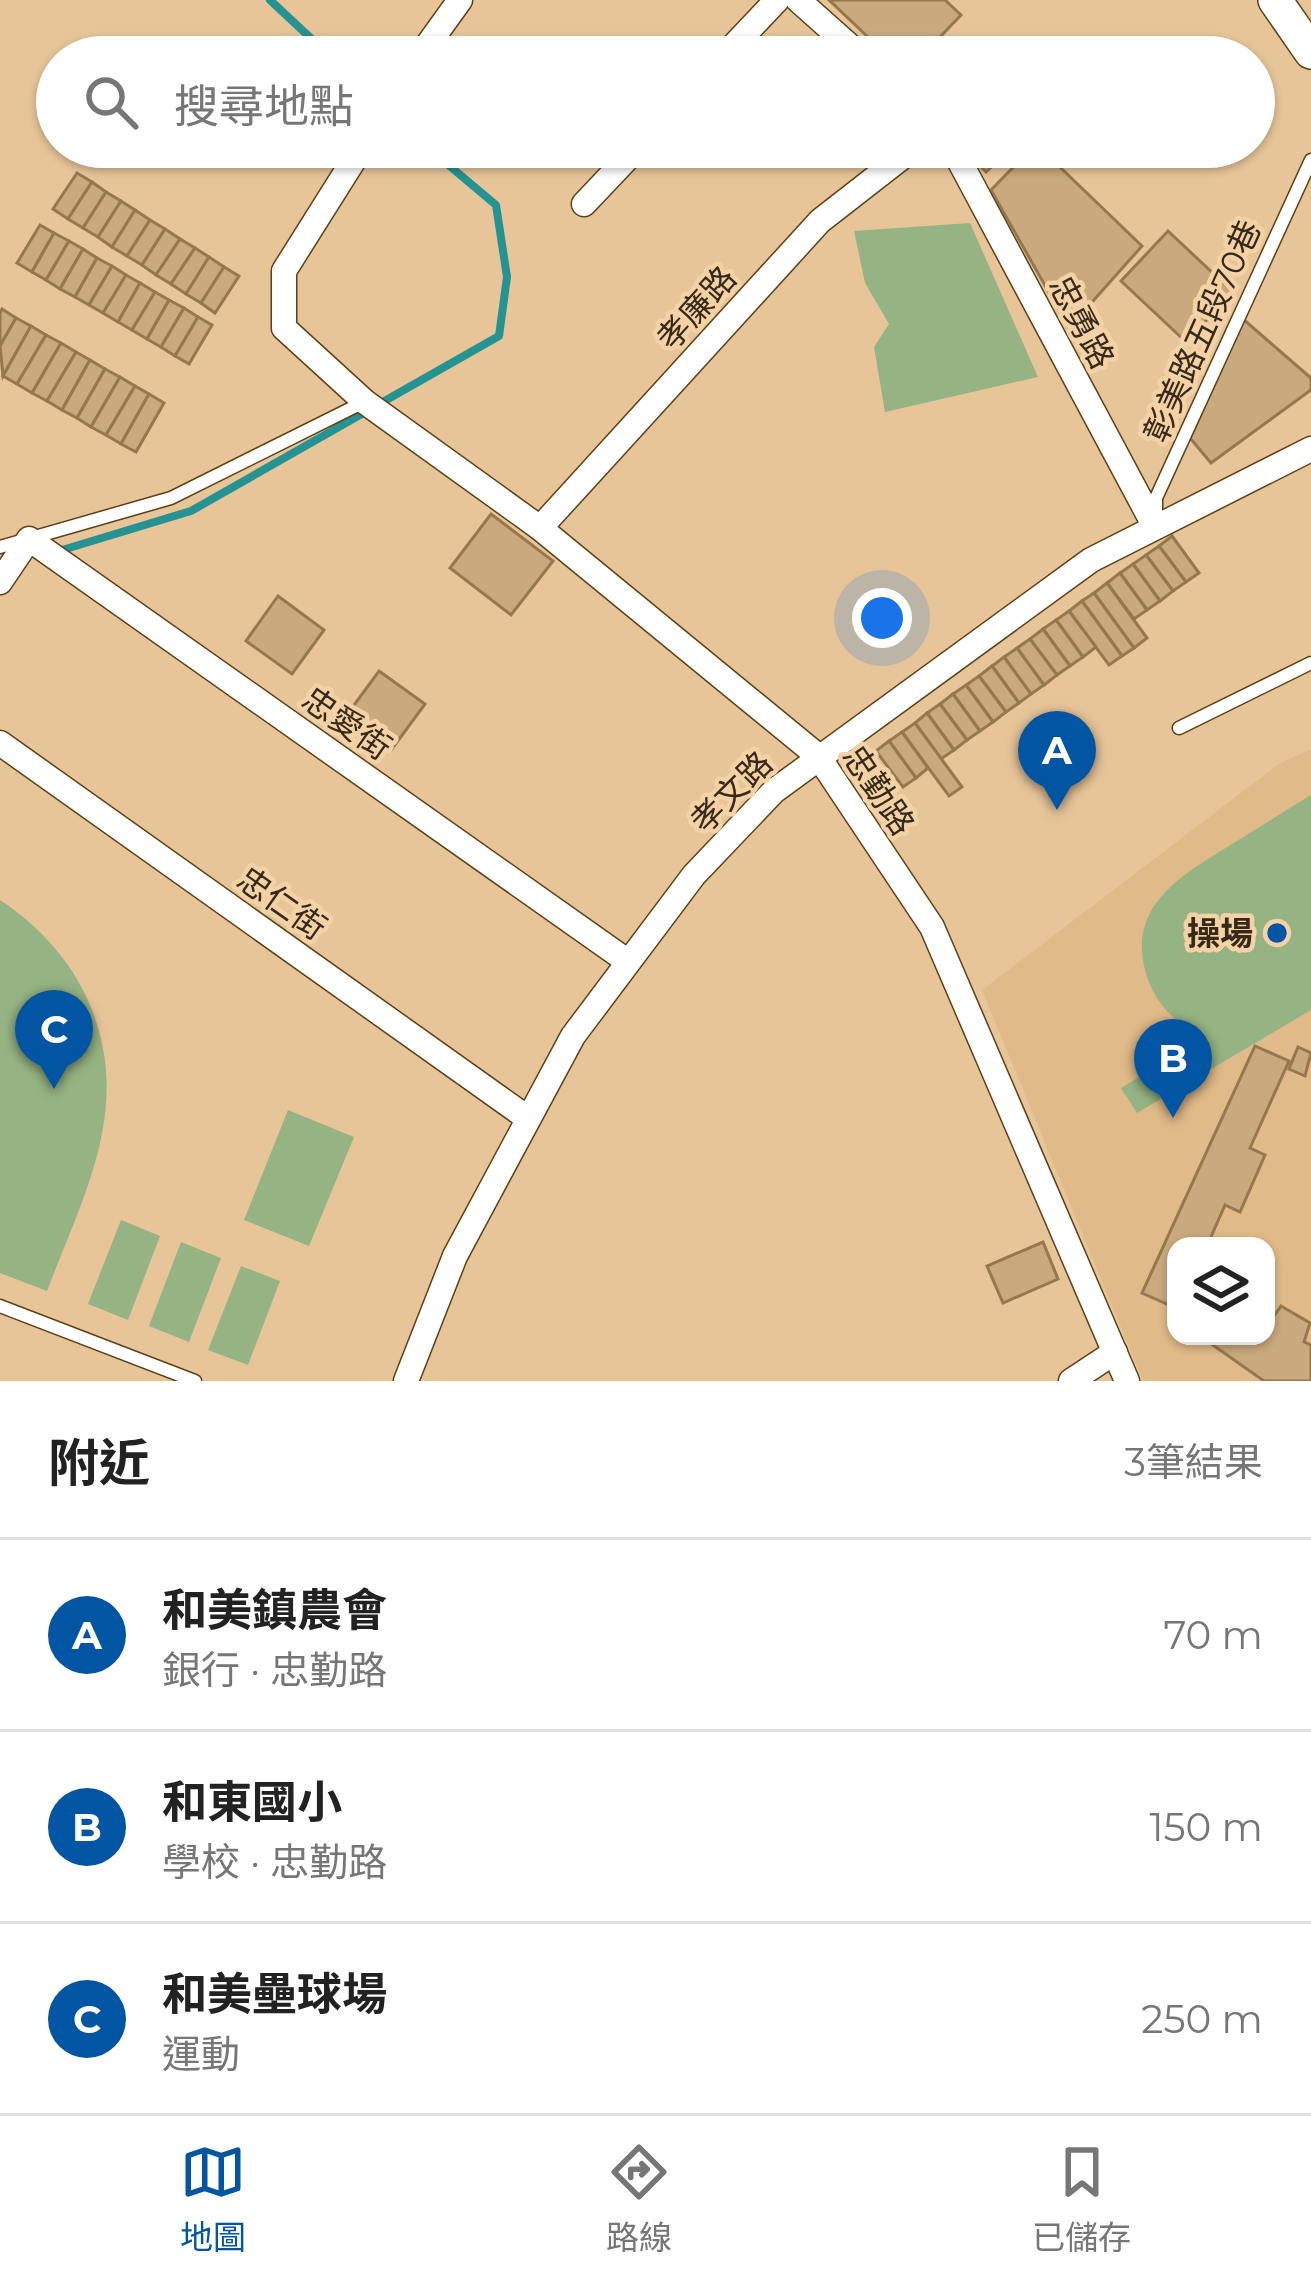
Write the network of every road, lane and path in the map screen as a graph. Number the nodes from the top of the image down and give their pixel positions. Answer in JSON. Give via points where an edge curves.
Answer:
{"nodes":[{"id":1,"x":460,"y":0,"type":"edge"},
{"id":2,"x":777,"y":0,"type":"edge"},
{"id":3,"x":798,"y":0,"type":"edge"},
{"id":4,"x":1275,"y":0,"type":"edge"},
{"id":5,"x":434,"y":36,"type":"edge"},
{"id":6,"x":744,"y":36,"type":"edge"},
{"id":7,"x":838,"y":36,"type":"edge"},
{"id":8,"x":1311,"y":52,"type":"edge"},
{"id":9,"x":1311,"y":160,"type":"edge"},
{"id":10,"x":349,"y":168,"type":"edge"},
{"id":11,"x":618,"y":168,"type":"edge"},
{"id":12,"x":888,"y":168,"type":"edge"},
{"id":13,"x":963,"y":168,"type":"edge"},
{"id":14,"x":584,"y":204,"type":"dead end"},
{"id":15,"x":365,"y":402,"type":"junction"},
{"id":16,"x":1311,"y":449,"type":"edge"},
{"id":17,"x":1155,"y":527,"type":"junction"},
{"id":18,"x":541,"y":528,"type":"junction"},
{"id":19,"x":29,"y":539,"type":"junction"},
{"id":20,"x":0,"y":548,"type":"edge"},
{"id":21,"x":0,"y":582,"type":"edge"},
{"id":22,"x":1311,"y":663,"type":"edge"},
{"id":23,"x":1179,"y":728,"type":"dead end"},
{"id":24,"x":0,"y":743,"type":"edge"},
{"id":25,"x":818,"y":756,"type":"junction"},
{"id":26,"x":627,"y":961,"type":"junction"},
{"id":27,"x":526,"y":1117,"type":"junction"},
{"id":28,"x":0,"y":1306,"type":"edge"},
{"id":29,"x":1115,"y":1352,"type":"junction"},
{"id":30,"x":195,"y":1381,"type":"edge"},
{"id":31,"x":406,"y":1381,"type":"edge"},
{"id":32,"x":1071,"y":1381,"type":"edge"},
{"id":33,"x":1127,"y":1381,"type":"edge"}],
"edges":[{"from":1,"to":5,"type":"street"},
{"from":2,"to":6,"type":"street"},
{"from":3,"to":7,"type":"street"},
{"from":4,"to":8,"type":"main road"},
{"from":9,"to":17,"type":"lane","name":"彰美路五段70巷","via":[[1156,498]]},
{"from":10,"to":15,"type":"street","name":"忠勤路","via":[[284,271],[284,328]]},
{"from":11,"to":14,"type":"street"},
{"from":12,"to":18,"type":"street","name":"孝廉路","via":[[820,221]]},
{"from":13,"to":17,"type":"street","name":"忠勇路"},
{"from":15,"to":18,"type":"street","name":"忠勤路"},
{"from":15,"to":19,"type":"lane","via":[[170,498]]},
{"from":16,"to":17,"type":"street","name":"孝文路"},
{"from":17,"to":25,"type":"street","name":"孝文路","via":[[1091,560]]},
{"from":18,"to":25,"type":"street","name":"忠勤路"},
{"from":19,"to":20,"type":"lane"},
{"from":19,"to":21,"type":"street"},
{"from":19,"to":26,"type":"street","name":"忠愛街"},
{"from":22,"to":23,"type":"lane"},
{"from":24,"to":27,"type":"street","name":"忠仁街"},
{"from":25,"to":26,"type":"street","name":"孝文路","via":[[694,875]]},
{"from":25,"to":29,"type":"street","name":"忠勤路","via":[[932,927]]},
{"from":26,"to":27,"type":"street","name":"孝文路"},
{"from":27,"to":31,"type":"street","name":"孝文路","via":[[455,1256]]},
{"from":28,"to":30,"type":"lane"},
{"from":29,"to":32,"type":"street"},
{"from":29,"to":33,"type":"street","name":"忠勤路"}]}
